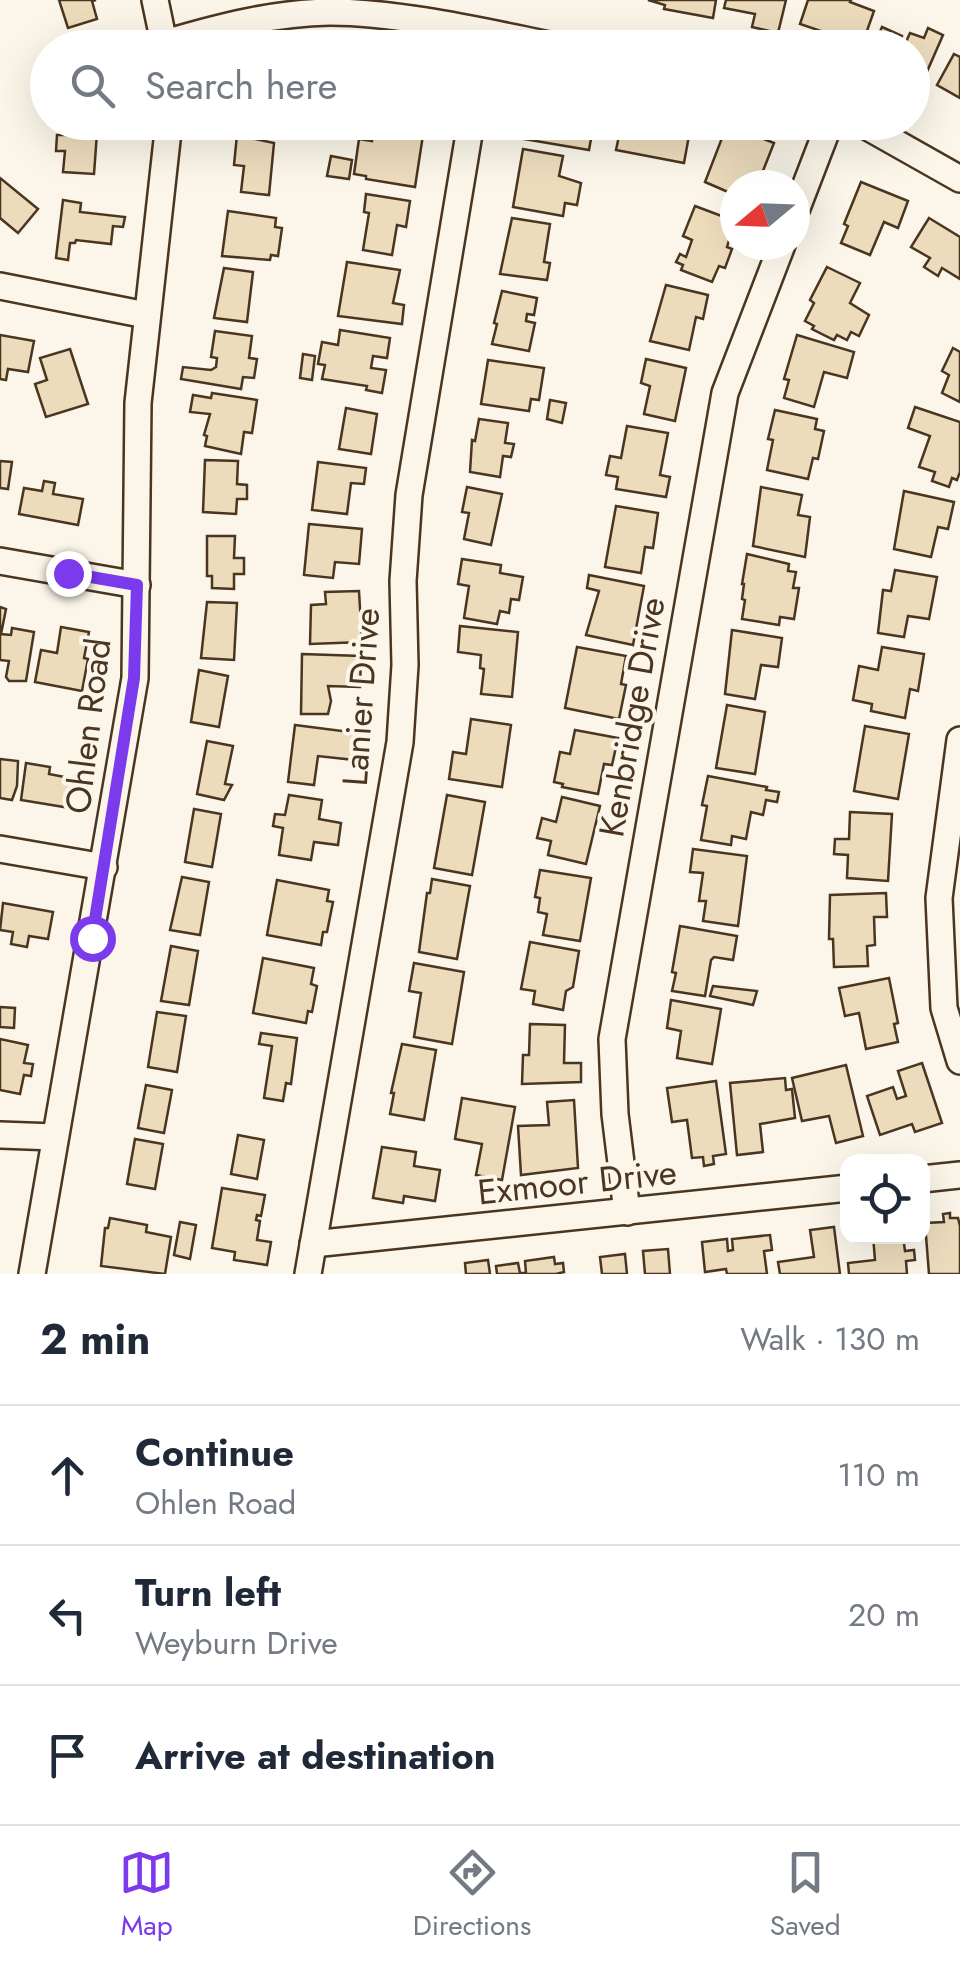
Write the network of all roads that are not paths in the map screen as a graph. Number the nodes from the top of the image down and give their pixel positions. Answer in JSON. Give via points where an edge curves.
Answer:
{"nodes":[{"id":1,"x":155,"y":0,"type":"edge"},
{"id":2,"x":366,"y":7,"type":"edge"},
{"id":3,"x":162,"y":30,"type":"edge"},
{"id":4,"x":209,"y":30,"type":"edge"},
{"id":5,"x":449,"y":30,"type":"edge"},
{"id":6,"x":167,"y":140,"type":"edge"},
{"id":7,"x":469,"y":140,"type":"edge"},
{"id":8,"x":823,"y":140,"type":"edge"},
{"id":9,"x":891,"y":140,"type":"edge"},
{"id":10,"x":810,"y":174,"type":"edge"},
{"id":11,"x":960,"y":179,"type":"edge"},
{"id":12,"x":776,"y":260,"type":"edge"},
{"id":13,"x":0,"y":286,"type":"edge"},
{"id":14,"x":146,"y":315,"type":"junction"},
{"id":15,"x":0,"y":561,"type":"edge"},
{"id":16,"x":137,"y":585,"type":"junction"},
{"id":17,"x":960,"y":740,"type":"edge"},
{"id":18,"x":0,"y":849,"type":"edge"},
{"id":19,"x":104,"y":866,"type":"junction"},
{"id":20,"x":949,"y":896,"type":"edge"},
{"id":21,"x":960,"y":1061,"type":"edge"},
{"id":22,"x":0,"y":1135,"type":"edge"},
{"id":23,"x":56,"y":1137,"type":"junction"},
{"id":24,"x":960,"y":1175,"type":"edge"},
{"id":25,"x":930,"y":1178,"type":"edge"},
{"id":26,"x":840,"y":1189,"type":"edge"},
{"id":27,"x":627,"y":1212,"type":"junction"},
{"id":28,"x":314,"y":1244,"type":"junction"},
{"id":29,"x":32,"y":1274,"type":"edge"},
{"id":30,"x":308,"y":1274,"type":"edge"}],
"edges":[{"from":1,"to":3,"type":"street"},
{"from":2,"to":4,"type":"street"},
{"from":2,"to":5,"type":"street"},
{"from":6,"to":14,"type":"street","name":"Ohlen Road"},
{"from":7,"to":28,"type":"street","name":"Lanier Drive","via":[[409,495],[400,742]]},
{"from":8,"to":10,"type":"street"},
{"from":9,"to":11,"type":"street"},
{"from":12,"to":27,"type":"street","name":"Kenbridge Drive","via":[[725,392],[612,1039]]},
{"from":13,"to":14,"type":"street"},
{"from":14,"to":16,"type":"street","name":"Ohlen Road","via":[[138,403]]},
{"from":15,"to":16,"type":"street"},
{"from":16,"to":19,"type":"street","name":"Ohlen Road","via":[[134,678]]},
{"from":17,"to":20,"type":"street"},
{"from":18,"to":19,"type":"street"},
{"from":19,"to":23,"type":"street","name":"Ohlen Road"},
{"from":20,"to":21,"type":"street","via":[[944,1008]]},
{"from":22,"to":23,"type":"street"},
{"from":23,"to":29,"type":"street","name":"Ohlen Road"},
{"from":24,"to":25,"type":"street"},
{"from":26,"to":27,"type":"street","name":"Exmoor Drive"},
{"from":27,"to":28,"type":"street","name":"Exmoor Drive"},
{"from":28,"to":30,"type":"street","name":"Lanier Drive"}]}
